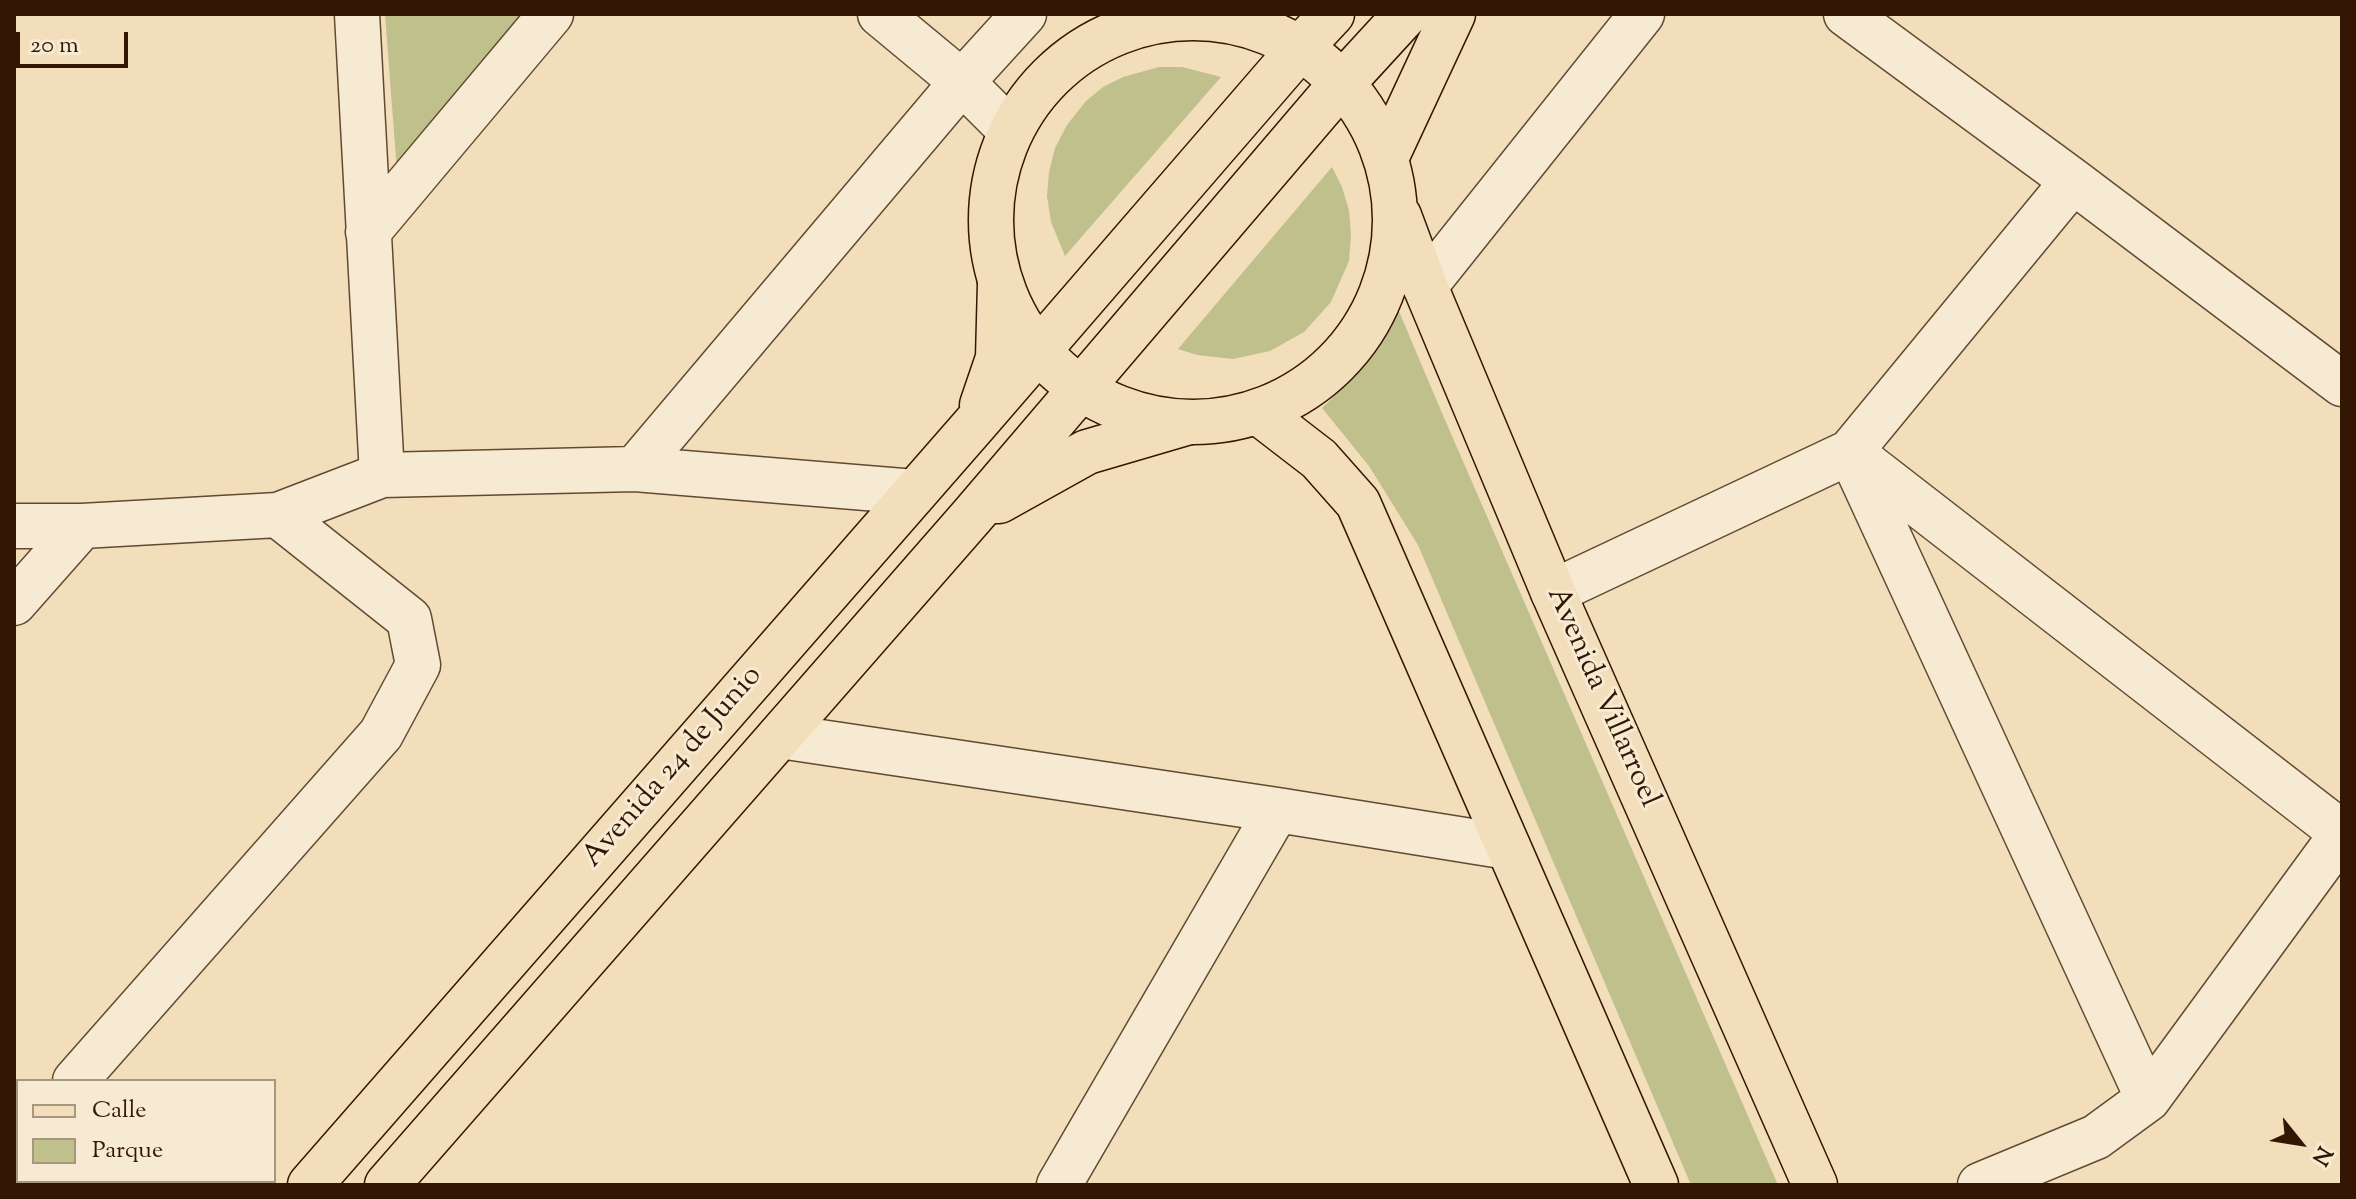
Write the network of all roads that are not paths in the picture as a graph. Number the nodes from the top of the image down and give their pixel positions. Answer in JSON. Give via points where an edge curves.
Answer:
{"nodes":[{"id":1,"x":357,"y":14,"type":"edge"},
{"id":2,"x":551,"y":14,"type":"edge"},
{"id":3,"x":880,"y":14,"type":"edge"},
{"id":4,"x":1024,"y":14,"type":"edge"},
{"id":5,"x":1332,"y":14,"type":"edge"},
{"id":6,"x":1406,"y":14,"type":"edge"},
{"id":7,"x":1453,"y":14,"type":"edge"},
{"id":8,"x":1642,"y":14,"type":"edge"},
{"id":9,"x":1846,"y":14,"type":"edge"},
{"id":10,"x":1234,"y":17,"type":"edge"},
{"id":11,"x":1301,"y":47,"type":"junction"},
{"id":12,"x":962,"y":82,"type":"junction"},
{"id":13,"x":1343,"y":83,"type":"junction"},
{"id":14,"x":1011,"y":131,"type":"junction"},
{"id":15,"x":1386,"y":158,"type":"junction"},
{"id":16,"x":2073,"y":181,"type":"junction"},
{"id":17,"x":1395,"y":206,"type":"junction"},
{"id":18,"x":368,"y":232,"type":"junction"},
{"id":19,"x":1000,"y":283,"type":"junction"},
{"id":20,"x":1425,"y":286,"type":"junction"},
{"id":21,"x":1037,"y":350,"type":"junction"},
{"id":22,"x":2337,"y":369,"type":"edge"},
{"id":23,"x":1079,"y":389,"type":"junction"},
{"id":24,"x":1258,"y":412,"type":"junction"},
{"id":25,"x":1186,"y":423,"type":"junction"},
{"id":26,"x":975,"y":424,"type":"junction"},
{"id":27,"x":1850,"y":452,"type":"junction"},
{"id":28,"x":635,"y":469,"type":"junction"},
{"id":29,"x":382,"y":475,"type":"junction"},
{"id":30,"x":915,"y":492,"type":"junction"},
{"id":31,"x":278,"y":515,"type":"junction"},
{"id":32,"x":972,"y":516,"type":"junction"},
{"id":33,"x":14,"y":526,"type":"edge"},
{"id":34,"x":82,"y":526,"type":"junction"},
{"id":35,"x":1553,"y":592,"type":"junction"},
{"id":36,"x":14,"y":603,"type":"edge"},
{"id":37,"x":780,"y":736,"type":"junction"},
{"id":38,"x":1277,"y":810,"type":"junction"},
{"id":39,"x":2342,"y":834,"type":"edge"},
{"id":40,"x":1508,"y":847,"type":"junction"},
{"id":41,"x":77,"y":1079,"type":"edge"},
{"id":42,"x":2148,"y":1099,"type":"junction"},
{"id":43,"x":310,"y":1185,"type":"edge"},
{"id":44,"x":387,"y":1185,"type":"edge"},
{"id":45,"x":1059,"y":1185,"type":"edge"},
{"id":46,"x":1656,"y":1185,"type":"edge"},
{"id":47,"x":1815,"y":1185,"type":"edge"},
{"id":48,"x":1980,"y":1185,"type":"edge"}],
"edges":[{"from":1,"to":18,"type":"street"},
{"from":2,"to":18,"type":"street"},
{"from":3,"to":12,"type":"street"},
{"from":4,"to":12,"type":"street"},
{"from":5,"to":11,"type":"main road","name":"Avenida 24 de Junio"},
{"from":6,"to":13,"type":"main road","name":"Avenida 24 de Junio"},
{"from":7,"to":15,"type":"main road"},
{"from":8,"to":20,"type":"street"},
{"from":9,"to":16,"type":"street"},
{"from":10,"to":11,"type":"main road"},
{"from":10,"to":14,"type":"main road","via":[[1173,17],[1118,31],[1068,60],[1035,92]]},
{"from":11,"to":13,"type":"main road"},
{"from":11,"to":21,"type":"main road","name":"Avenida 24 de Junio"},
{"from":12,"to":14,"type":"street"},
{"from":12,"to":28,"type":"street"},
{"from":13,"to":15,"type":"main road","via":[[1366,113]]},
{"from":13,"to":23,"type":"main road","name":"Avenida 24 de Junio"},
{"from":14,"to":19,"type":"main road","via":[[996,174],[991,219]]},
{"from":15,"to":17,"type":"main road"},
{"from":16,"to":22,"type":"street"},
{"from":16,"to":27,"type":"street"},
{"from":17,"to":20,"type":"main road","name":"Avenida Villarroel"},
{"from":17,"to":24,"type":"main road","via":[[1389,270],[1364,327],[1324,374]]},
{"from":18,"to":29,"type":"street"},
{"from":19,"to":21,"type":"main road"},
{"from":19,"to":26,"type":"main road","via":[[998,358]]},
{"from":20,"to":35,"type":"main road","name":"Avenida Villarroel"},
{"from":21,"to":23,"type":"main road"},
{"from":21,"to":26,"type":"main road","name":"Avenida 24 de Junio"},
{"from":23,"to":25,"type":"main road","via":[[1139,415]]},
{"from":23,"to":32,"type":"main road","name":"Avenida 24 de Junio"},
{"from":24,"to":25,"type":"main road"},
{"from":24,"to":40,"type":"main road","via":[[1319,459],[1358,503]]},
{"from":25,"to":32,"type":"main road","via":[[1087,452]]},
{"from":26,"to":30,"type":"main road","name":"Avenida 24 de Junio"},
{"from":27,"to":35,"type":"street"},
{"from":27,"to":39,"type":"street"},
{"from":27,"to":42,"type":"street"},
{"from":28,"to":29,"type":"street"},
{"from":28,"to":30,"type":"street"},
{"from":29,"to":31,"type":"street"},
{"from":30,"to":43,"type":"main road","name":"Avenida 24 de Junio"},
{"from":31,"to":34,"type":"street"},
{"from":31,"to":41,"type":"street","via":[[409,619],[418,665],[381,734]]},
{"from":32,"to":37,"type":"main road","name":"Avenida 24 de Junio"},
{"from":33,"to":34,"type":"street"},
{"from":34,"to":36,"type":"street"},
{"from":35,"to":47,"type":"main road","name":"Avenida Villarroel"},
{"from":37,"to":38,"type":"street"},
{"from":37,"to":44,"type":"main road","name":"Avenida 24 de Junio"},
{"from":38,"to":40,"type":"street"},
{"from":38,"to":45,"type":"street"},
{"from":39,"to":42,"type":"street"},
{"from":40,"to":46,"type":"main road"},
{"from":42,"to":48,"type":"street","via":[[2096,1137]]}]}
